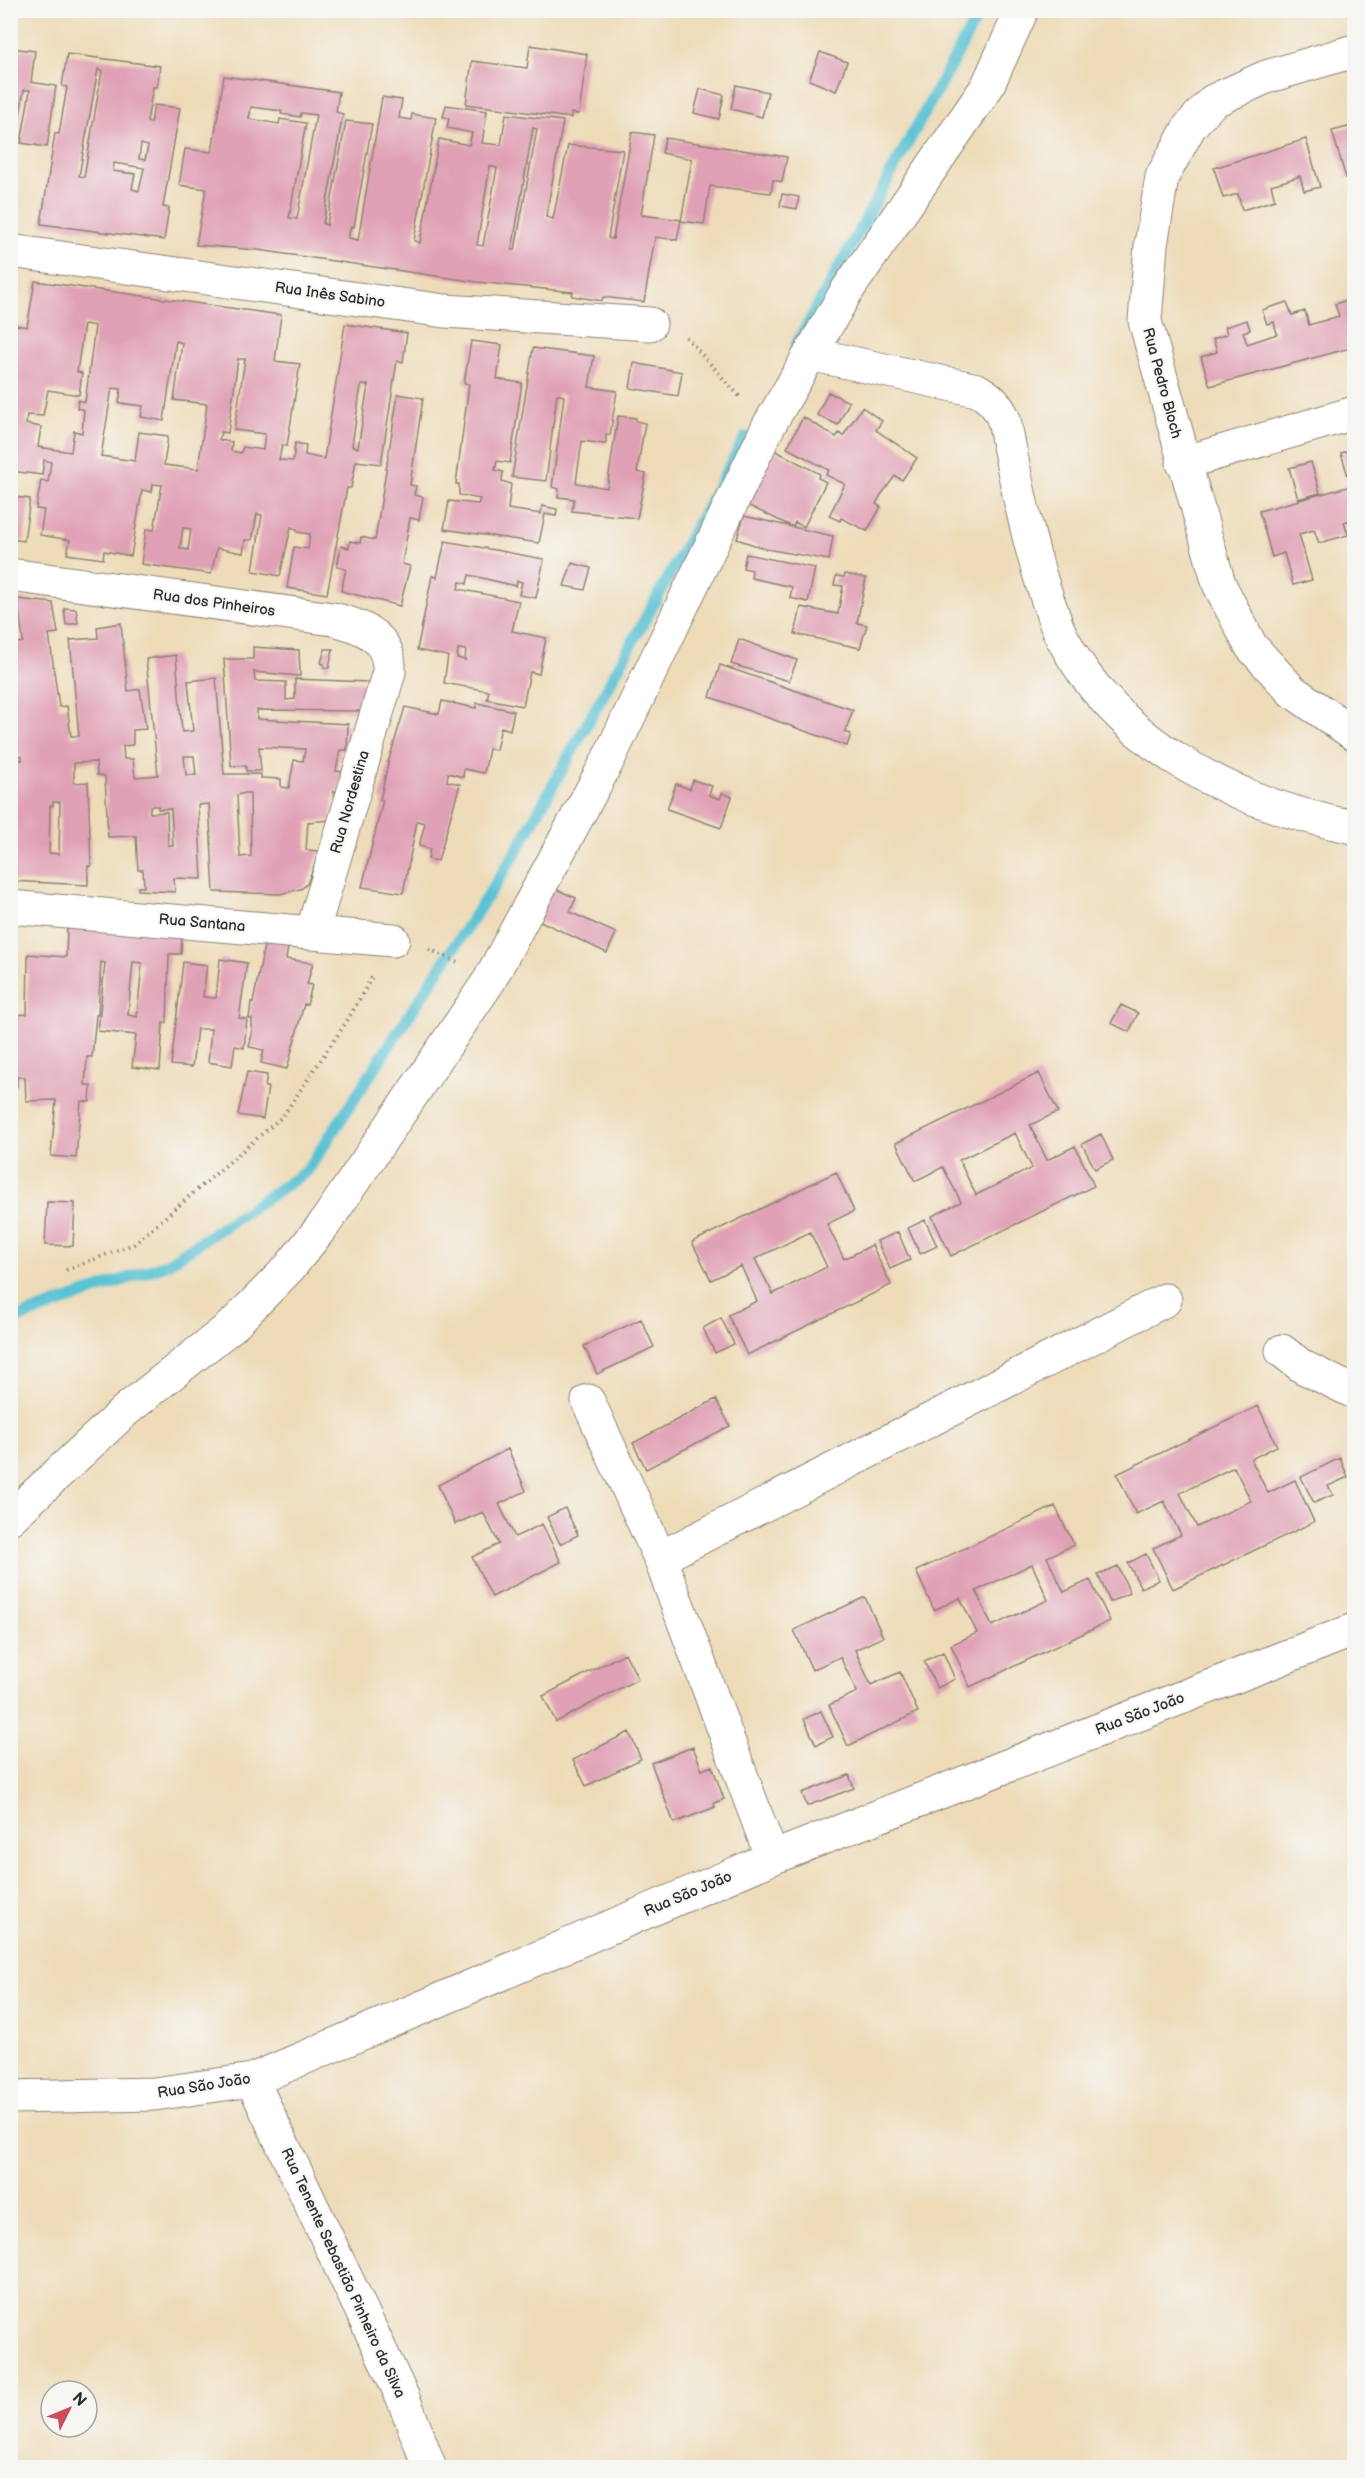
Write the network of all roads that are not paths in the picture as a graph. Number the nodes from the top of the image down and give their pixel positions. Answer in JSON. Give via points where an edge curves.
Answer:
{"nodes":[{"id":1,"x":1022,"y":10,"type":"edge"},
{"id":2,"x":1354,"y":51,"type":"edge"},
{"id":3,"x":10,"y":250,"type":"edge"},
{"id":4,"x":666,"y":328,"type":"road end"},
{"id":5,"x":810,"y":354,"type":"junction"},
{"id":6,"x":1354,"y":414,"type":"edge"},
{"id":7,"x":1183,"y":463,"type":"junction"},
{"id":8,"x":10,"y":575,"type":"edge"},
{"id":9,"x":389,"y":672,"type":"joint"},
{"id":10,"x":1354,"y":734,"type":"edge"},
{"id":11,"x":1354,"y":826,"type":"edge"},
{"id":12,"x":10,"y":907,"type":"edge"},
{"id":13,"x":312,"y":933,"type":"junction"},
{"id":14,"x":393,"y":940,"type":"road end"},
{"id":15,"x":1165,"y":1300,"type":"dead end"},
{"id":16,"x":1282,"y":1351,"type":"dead end"},
{"id":17,"x":1354,"y":1392,"type":"edge"},
{"id":18,"x":588,"y":1401,"type":"dead end"},
{"id":19,"x":10,"y":1518,"type":"edge"},
{"id":20,"x":660,"y":1558,"type":"junction"},
{"id":21,"x":1354,"y":1630,"type":"edge"},
{"id":22,"x":772,"y":1858,"type":"junction"},
{"id":23,"x":252,"y":2080,"type":"junction"},
{"id":24,"x":10,"y":2097,"type":"edge"},
{"id":25,"x":430,"y":2468,"type":"edge"}],
"edges":[{"from":1,"to":5,"type":"street","via":[[987,87],[846,292]]},
{"from":2,"to":7,"type":"street","name":"Rua Pedro Bloch","via":[[1266,77],[1213,101],[1190,126],[1162,177],[1145,321]]},
{"from":3,"to":4,"type":"street","name":"Rua Inês Sabino","via":[[445,311]]},
{"from":5,"to":11,"type":"street","via":[[977,390],[992,399],[1004,420],[1038,572],[1062,638],[1085,676],[1127,724],[1212,781],[1275,807]]},
{"from":5,"to":19,"type":"street","via":[[768,427],[607,762],[489,981],[325,1223],[289,1268],[233,1325],[126,1410]]},
{"from":6,"to":7,"type":"street"},
{"from":7,"to":10,"type":"street","name":"Rua Pedro Bloch","via":[[1219,584],[1251,646],[1292,691]]},
{"from":8,"to":9,"type":"street","name":"Rua dos Pinheiros","via":[[333,619],[363,627],[375,637],[390,658]]},
{"from":9,"to":13,"type":"street","name":"Rua Nordestina"},
{"from":12,"to":13,"type":"street","name":"Rua Santana"},
{"from":13,"to":14,"type":"street","name":"Rua Santana"},
{"from":15,"to":20,"type":"street"},
{"from":16,"to":17,"type":"street"},
{"from":18,"to":20,"type":"street"},
{"from":20,"to":22,"type":"street"},
{"from":21,"to":22,"type":"street","name":"Rua São João"},
{"from":22,"to":23,"type":"street","name":"Rua São João"},
{"from":23,"to":24,"type":"street","name":"Rua São João","via":[[154,2094]]},
{"from":23,"to":25,"type":"street","name":"Rua Tenente Sebastião Pinheiro da Silva","via":[[403,2398]]}]}
